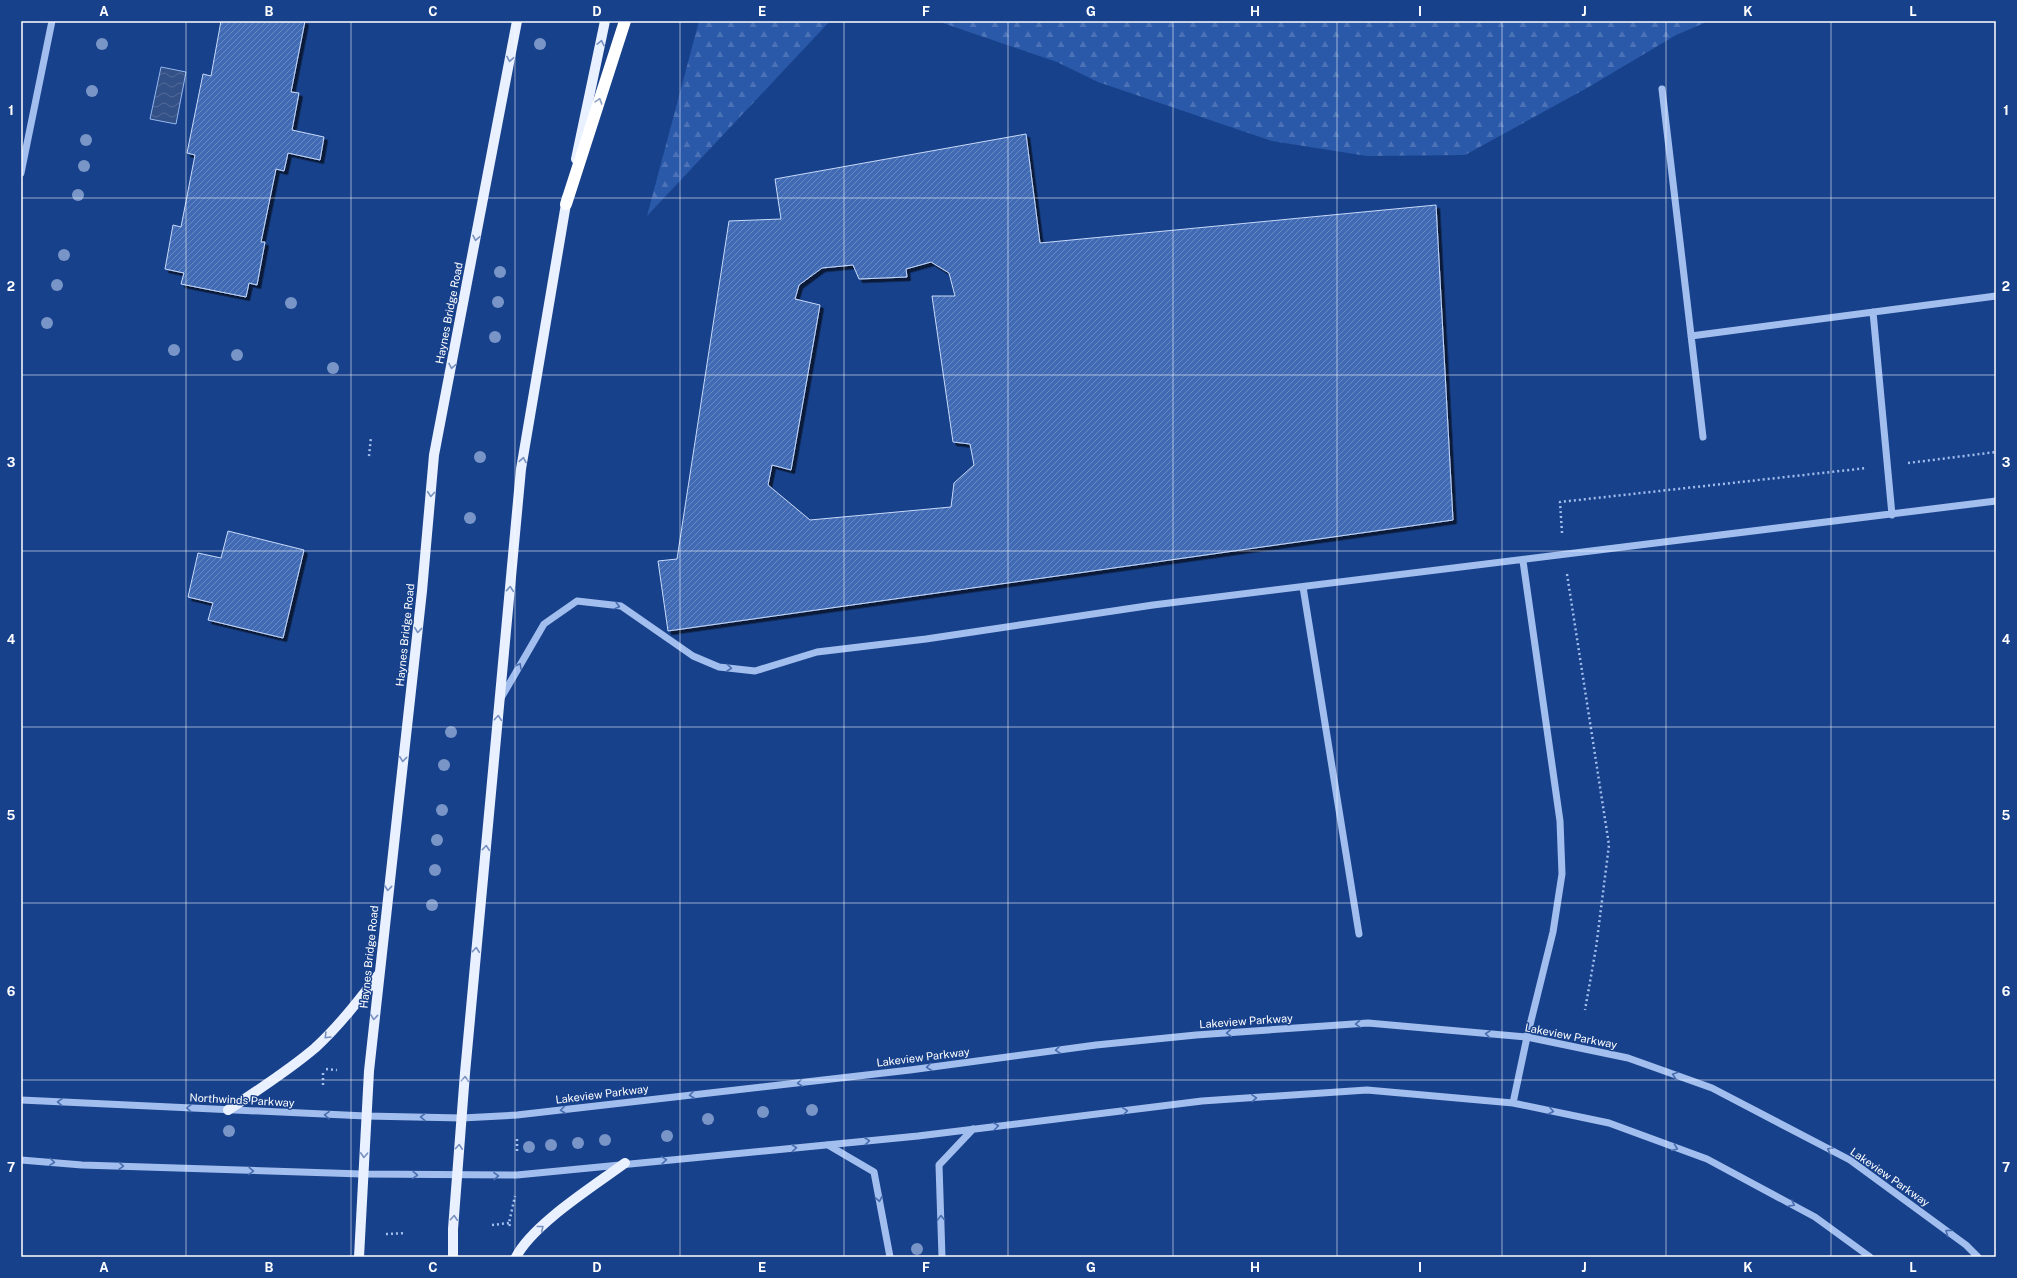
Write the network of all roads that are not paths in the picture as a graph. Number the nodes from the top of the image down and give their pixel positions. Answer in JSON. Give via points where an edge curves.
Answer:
{"nodes":[{"id":1,"x":52,"y":21,"type":"edge"},
{"id":2,"x":517,"y":21,"type":"edge"},
{"id":3,"x":605,"y":21,"type":"edge"},
{"id":4,"x":625,"y":21,"type":"edge"},
{"id":5,"x":1662,"y":88,"type":"dead end"},
{"id":6,"x":21,"y":173,"type":"edge"},
{"id":7,"x":566,"y":204,"type":"junction"},
{"id":8,"x":1996,"y":296,"type":"edge"},
{"id":9,"x":1873,"y":312,"type":"junction"},
{"id":10,"x":1691,"y":336,"type":"junction"},
{"id":11,"x":1703,"y":437,"type":"dead end"},
{"id":12,"x":1996,"y":501,"type":"edge"},
{"id":13,"x":1892,"y":515,"type":"junction"},
{"id":14,"x":1523,"y":560,"type":"junction"},
{"id":15,"x":1303,"y":587,"type":"junction"},
{"id":16,"x":500,"y":700,"type":"junction"},
{"id":17,"x":1359,"y":934,"type":"dead end"},
{"id":18,"x":379,"y":974,"type":"junction"},
{"id":19,"x":1527,"y":1037,"type":"junction"},
{"id":20,"x":21,"y":1100,"type":"edge"},
{"id":21,"x":1513,"y":1103,"type":"junction"},
{"id":22,"x":228,"y":1110,"type":"junction"},
{"id":23,"x":366,"y":1116,"type":"junction"},
{"id":24,"x":462,"y":1118,"type":"junction"},
{"id":25,"x":973,"y":1129,"type":"junction"},
{"id":26,"x":828,"y":1145,"type":"junction"},
{"id":27,"x":21,"y":1160,"type":"edge"},
{"id":28,"x":625,"y":1163,"type":"junction"},
{"id":29,"x":362,"y":1174,"type":"junction"},
{"id":30,"x":457,"y":1176,"type":"junction"},
{"id":31,"x":359,"y":1257,"type":"edge"},
{"id":32,"x":453,"y":1257,"type":"edge"},
{"id":33,"x":516,"y":1257,"type":"edge"},
{"id":34,"x":890,"y":1257,"type":"edge"},
{"id":35,"x":942,"y":1257,"type":"edge"},
{"id":36,"x":1870,"y":1257,"type":"edge"},
{"id":37,"x":1978,"y":1257,"type":"edge"}],
"edges":[{"from":1,"to":6,"type":"street"},
{"from":2,"to":18,"type":"main road","name":"Haynes Bridge Road","one_way":true,"via":[[434,455],[422,591]]},
{"from":7,"to":3,"type":"main road","one_way":true},
{"from":7,"to":4,"type":"highway","one_way":true},
{"from":5,"to":10,"type":"street"},
{"from":16,"to":7,"type":"main road","one_way":true,"via":[[521,469]]},
{"from":8,"to":9,"type":"street"},
{"from":9,"to":10,"type":"street"},
{"from":9,"to":13,"type":"street"},
{"from":10,"to":11,"type":"street"},
{"from":12,"to":13,"type":"street"},
{"from":13,"to":14,"type":"street"},
{"from":14,"to":15,"type":"street"},
{"from":14,"to":19,"type":"street","via":[[1560,821],[1562,874],[1553,932]]},
{"from":16,"to":15,"type":"street","one_way":true,"via":[[544,624],[577,601],[621,606],[693,656],[719,667],[755,671],[817,652],[926,639],[1153,605]]},
{"from":15,"to":17,"type":"street"},
{"from":24,"to":16,"type":"main road","one_way":true},
{"from":18,"to":22,"type":"main road","one_way":true,"via":[[348,1013],[316,1047],[274,1080]]},
{"from":18,"to":23,"type":"main road","name":"Haynes Bridge Road","one_way":true,"via":[[368,1071]]},
{"from":19,"to":21,"type":"street"},
{"from":19,"to":24,"type":"street","name":"Lakeview Parkway","one_way":true,"via":[[1368,1023],[1203,1035],[1096,1045],[910,1070],[517,1115]]},
{"from":37,"to":19,"type":"street","name":"Lakeview Parkway","one_way":true,"via":[[1966,1245],[1850,1160],[1712,1088],[1628,1058]]},
{"from":22,"to":20,"type":"street","name":"Northwinds Parkway","one_way":true},
{"from":25,"to":21,"type":"street","one_way":true,"via":[[1202,1102],[1367,1090]]},
{"from":21,"to":36,"type":"street","one_way":true,"via":[[1609,1123],[1707,1160],[1815,1217]]},
{"from":23,"to":22,"type":"street","name":"Northwinds Parkway","one_way":true},
{"from":24,"to":23,"type":"street","name":"Northwinds Parkway","one_way":true},
{"from":23,"to":29,"type":"main road","name":"Haynes Bridge Road","one_way":true},
{"from":30,"to":24,"type":"main road","one_way":true},
{"from":26,"to":25,"type":"street","one_way":true},
{"from":35,"to":25,"type":"street","one_way":true,"via":[[939,1165]]},
{"from":28,"to":26,"type":"street","one_way":true},
{"from":26,"to":34,"type":"street","one_way":true,"via":[[874,1172]]},
{"from":27,"to":29,"type":"street","one_way":true,"via":[[82,1165]]},
{"from":30,"to":28,"type":"street","one_way":true,"via":[[517,1175]]},
{"from":33,"to":28,"type":"main road","one_way":true,"via":[[536,1232]]},
{"from":29,"to":30,"type":"street","one_way":true},
{"from":29,"to":31,"type":"main road","name":"Haynes Bridge Road"},
{"from":32,"to":30,"type":"main road","one_way":true}]}
